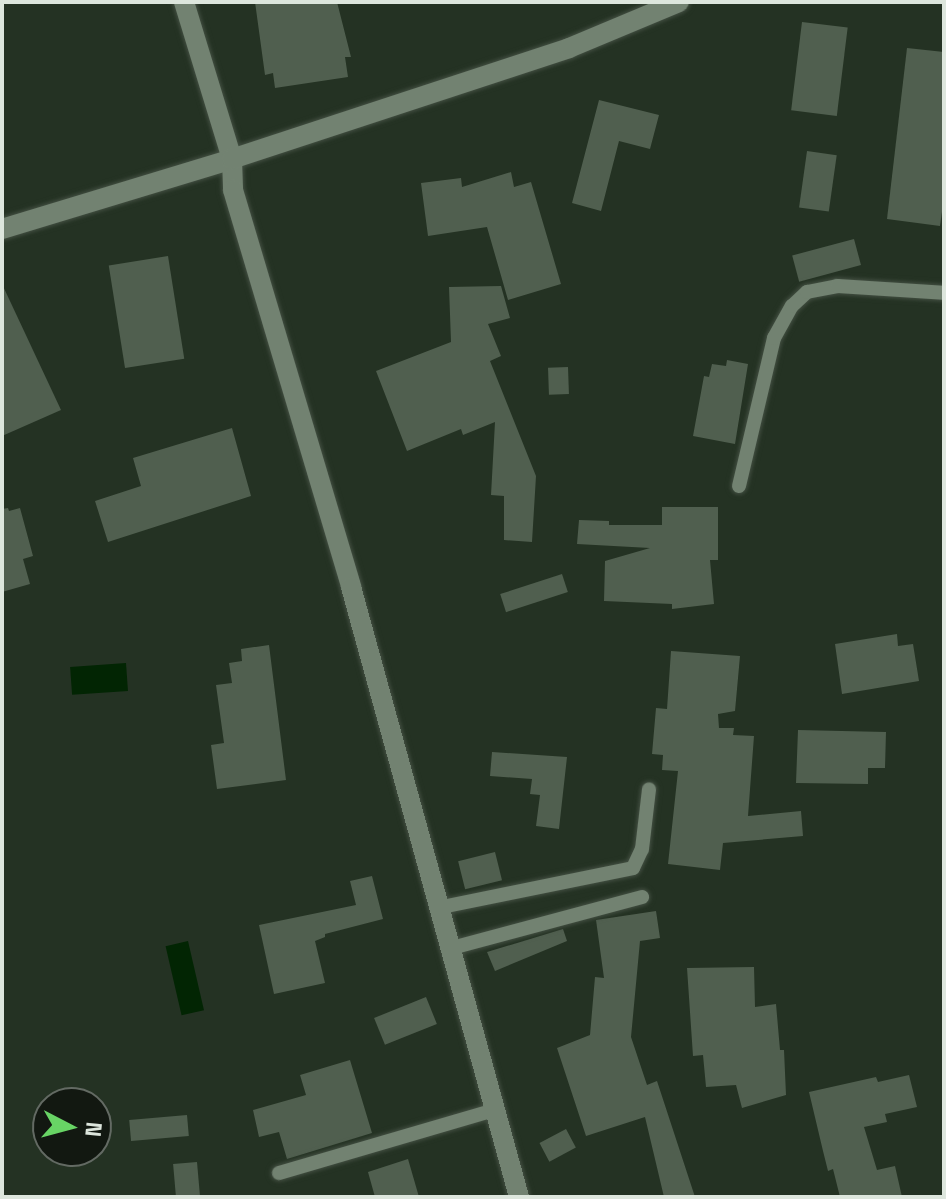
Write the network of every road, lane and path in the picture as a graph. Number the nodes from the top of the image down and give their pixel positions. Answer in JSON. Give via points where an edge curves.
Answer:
{"nodes":[{"id":1,"x":184,"y":2,"type":"edge"},
{"id":2,"x":679,"y":2,"type":"edge"},
{"id":3,"x":232,"y":159,"type":"junction"},
{"id":4,"x":2,"y":229,"type":"edge"},
{"id":5,"x":944,"y":293,"type":"edge"},
{"id":6,"x":739,"y":486,"type":"dead end"},
{"id":7,"x":649,"y":789,"type":"dead end"},
{"id":8,"x":642,"y":897,"type":"dead end"},
{"id":9,"x":437,"y":908,"type":"junction"},
{"id":10,"x":448,"y":949,"type":"junction"},
{"id":11,"x":495,"y":1110,"type":"junction"},
{"id":12,"x":279,"y":1173,"type":"dead end"},
{"id":13,"x":519,"y":1197,"type":"edge"}],
"edges":[{"from":1,"to":3,"type":"street"},
{"from":2,"to":3,"type":"street","via":[[569,48]]},
{"from":3,"to":4,"type":"street"},
{"from":3,"to":9,"type":"street","via":[[233,190],[351,587]]},
{"from":5,"to":6,"type":"lane","via":[[837,286],[807,292],[792,306],[774,338]]},
{"from":7,"to":9,"type":"lane","via":[[642,849],[633,868]]},
{"from":8,"to":10,"type":"lane"},
{"from":9,"to":10,"type":"street"},
{"from":10,"to":11,"type":"street"},
{"from":11,"to":12,"type":"lane"},
{"from":11,"to":13,"type":"street"}]}
